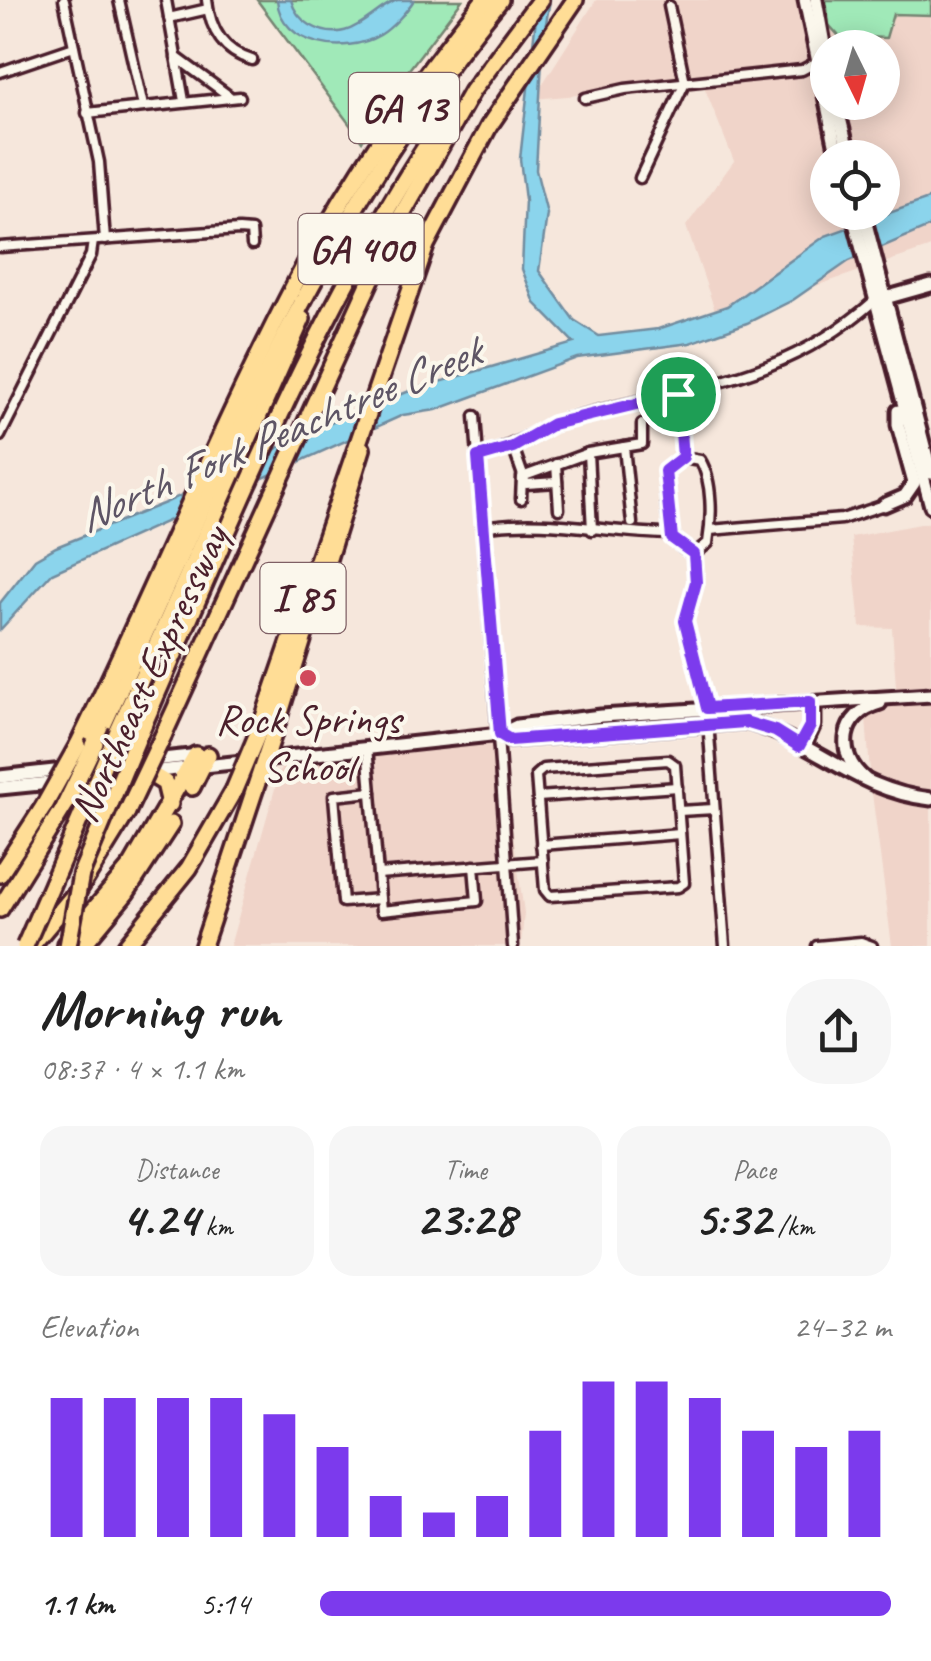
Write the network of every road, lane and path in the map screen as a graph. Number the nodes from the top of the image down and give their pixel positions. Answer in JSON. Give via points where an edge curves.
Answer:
{"nodes":[{"id":1,"x":62,"y":0,"type":"edge"},
{"id":2,"x":119,"y":0,"type":"edge"},
{"id":3,"x":166,"y":0,"type":"edge"},
{"id":4,"x":540,"y":0,"type":"edge"},
{"id":5,"x":574,"y":0,"type":"edge"},
{"id":6,"x":805,"y":0,"type":"edge"},
{"id":7,"x":816,"y":0,"type":"edge"},
{"id":8,"x":493,"y":1,"type":"edge"},
{"id":9,"x":207,"y":4,"type":"edge"},
{"id":10,"x":669,"y":6,"type":"dead end"},
{"id":11,"x":169,"y":18,"type":"junction"},
{"id":12,"x":812,"y":30,"type":"edge"},
{"id":13,"x":818,"y":30,"type":"edge"},
{"id":14,"x":74,"y":47,"type":"junction"},
{"id":15,"x":176,"y":58,"type":"junction"},
{"id":16,"x":252,"y":60,"type":"dead end"},
{"id":17,"x":810,"y":67,"type":"edge"},
{"id":18,"x":0,"y":75,"type":"edge"},
{"id":19,"x":685,"y":82,"type":"junction"},
{"id":20,"x":472,"y":91,"type":"junction"},
{"id":21,"x":585,"y":98,"type":"dead end"},
{"id":22,"x":184,"y":102,"type":"junction"},
{"id":23,"x":143,"y":106,"type":"junction"},
{"id":24,"x":88,"y":112,"type":"junction"},
{"id":25,"x":640,"y":178,"type":"dead end"},
{"id":26,"x":858,"y":230,"type":"edge"},
{"id":27,"x":867,"y":230,"type":"edge"},
{"id":28,"x":93,"y":240,"type":"junction"},
{"id":29,"x":104,"y":240,"type":"junction"},
{"id":30,"x":252,"y":245,"type":"dead end"},
{"id":31,"x":0,"y":247,"type":"edge"},
{"id":32,"x":874,"y":278,"type":"junction"},
{"id":33,"x":931,"y":285,"type":"edge"},
{"id":34,"x":879,"y":300,"type":"junction"},
{"id":35,"x":678,"y":394,"type":"junction"},
{"id":36,"x":899,"y":397,"type":"junction"},
{"id":37,"x":475,"y":416,"type":"dead end"},
{"id":38,"x":642,"y":424,"type":"dead end"},
{"id":39,"x":244,"y":432,"type":"junction"},
{"id":40,"x":363,"y":435,"type":"junction"},
{"id":41,"x":0,"y":436,"type":"edge"},
{"id":42,"x":513,"y":447,"type":"junction"},
{"id":43,"x":624,"y":447,"type":"junction"},
{"id":44,"x":588,"y":453,"type":"junction"},
{"id":45,"x":478,"y":457,"type":"junction"},
{"id":46,"x":683,"y":457,"type":"junction"},
{"id":47,"x":556,"y":464,"type":"junction"},
{"id":48,"x":931,"y":473,"type":"edge"},
{"id":49,"x":522,"y":477,"type":"junction"},
{"id":50,"x":557,"y":482,"type":"junction"},
{"id":51,"x":521,"y":499,"type":"dead end"},
{"id":52,"x":884,"y":505,"type":"junction"},
{"id":53,"x":931,"y":505,"type":"edge"},
{"id":54,"x":559,"y":509,"type":"dead end"},
{"id":55,"x":632,"y":523,"type":"dead end"},
{"id":56,"x":484,"y":526,"type":"junction"},
{"id":57,"x":592,"y":530,"type":"junction"},
{"id":58,"x":710,"y":530,"type":"junction"},
{"id":59,"x":672,"y":534,"type":"junction"},
{"id":60,"x":694,"y":554,"type":"junction"},
{"id":61,"x":931,"y":696,"type":"edge"},
{"id":62,"x":894,"y":700,"type":"junction"},
{"id":63,"x":813,"y":702,"type":"junction"},
{"id":64,"x":707,"y":708,"type":"junction"},
{"id":65,"x":708,"y":724,"type":"junction"},
{"id":66,"x":268,"y":726,"type":"junction"},
{"id":67,"x":500,"y":734,"type":"junction"},
{"id":68,"x":366,"y":746,"type":"junction"},
{"id":69,"x":802,"y":747,"type":"junction"},
{"id":70,"x":204,"y":761,"type":"junction"},
{"id":71,"x":147,"y":772,"type":"junction"},
{"id":72,"x":4,"y":776,"type":"edge"},
{"id":73,"x":677,"y":787,"type":"junction"},
{"id":74,"x":0,"y":788,"type":"edge"},
{"id":75,"x":881,"y":790,"type":"junction"},
{"id":76,"x":371,"y":792,"type":"junction"},
{"id":77,"x":538,"y":797,"type":"junction"},
{"id":78,"x":931,"y":798,"type":"edge"},
{"id":79,"x":170,"y":804,"type":"junction"},
{"id":80,"x":44,"y":806,"type":"junction"},
{"id":81,"x":714,"y":809,"type":"junction"},
{"id":82,"x":679,"y":811,"type":"junction"},
{"id":83,"x":680,"y":834,"type":"junction"},
{"id":84,"x":541,"y":844,"type":"junction"},
{"id":85,"x":0,"y":856,"type":"edge"},
{"id":86,"x":542,"y":861,"type":"junction"},
{"id":87,"x":509,"y":863,"type":"junction"},
{"id":88,"x":474,"y":866,"type":"junction"},
{"id":89,"x":0,"y":874,"type":"edge"},
{"id":90,"x":378,"y":874,"type":"junction"},
{"id":91,"x":380,"y":898,"type":"junction"},
{"id":92,"x":0,"y":908,"type":"edge"},
{"id":93,"x":28,"y":946,"type":"edge"},
{"id":94,"x":66,"y":946,"type":"edge"},
{"id":95,"x":82,"y":946,"type":"edge"},
{"id":96,"x":126,"y":946,"type":"edge"},
{"id":97,"x":204,"y":946,"type":"edge"},
{"id":98,"x":513,"y":946,"type":"edge"},
{"id":99,"x":725,"y":946,"type":"edge"},
{"id":100,"x":817,"y":946,"type":"edge"},
{"id":101,"x":872,"y":946,"type":"edge"}],
"edges":[{"from":1,"to":14,"type":"street"},
{"from":2,"to":23,"type":"street"},
{"from":3,"to":11,"type":"street"},
{"from":4,"to":20,"type":"highway","name":"Northeast Expressway","number":"I 85"},
{"from":5,"to":40,"type":"highway","number":"I 85","via":[[489,126],[426,245]]},
{"from":6,"to":12,"type":"main road"},
{"from":7,"to":13,"type":"main road"},
{"from":8,"to":39,"type":"highway","number":"GA 13","via":[[370,181],[310,285]]},
{"from":8,"to":80,"type":"highway","number":"GA 13","bridge":true,"via":[[446,46],[330,220]]},
{"from":9,"to":11,"type":"street"},
{"from":9,"to":16,"type":"street","via":[[230,54]]},
{"from":10,"to":19,"type":"street"},
{"from":11,"to":15,"type":"street"},
{"from":14,"to":18,"type":"street"},
{"from":14,"to":24,"type":"street"},
{"from":15,"to":22,"type":"street"},
{"from":15,"to":22,"type":"street","via":[[236,98]]},
{"from":17,"to":19,"type":"street"},
{"from":19,"to":21,"type":"street"},
{"from":19,"to":25,"type":"street"},
{"from":20,"to":93,"type":"highway","name":"Northeast Expressway","number":"I 85","bridge":true,"via":[[395,227],[127,812],[80,888]]},
{"from":20,"to":94,"type":"highway","number":"GA 400","bridge":true,"via":[[446,116],[328,310],[138,736],[82,874]]},
{"from":22,"to":23,"type":"street"},
{"from":23,"to":24,"type":"street"},
{"from":24,"to":29,"type":"street","via":[[102,180]]},
{"from":26,"to":32,"type":"main road"},
{"from":27,"to":32,"type":"main road"},
{"from":28,"to":29,"type":"street"},
{"from":28,"to":31,"type":"street"},
{"from":28,"to":41,"type":"street"},
{"from":29,"to":30,"type":"street","via":[[250,231]]},
{"from":32,"to":34,"type":"main road"},
{"from":33,"to":34,"type":"main road"},
{"from":34,"to":35,"type":"street","via":[[783,363]]},
{"from":34,"to":36,"type":"main road"},
{"from":34,"to":48,"type":"main road"},
{"from":35,"to":42,"type":"street","via":[[566,420]]},
{"from":35,"to":46,"type":"street"},
{"from":36,"to":52,"type":"main road","via":[[898,425],[914,483],[905,496]]},
{"from":36,"to":53,"type":"main road"},
{"from":37,"to":45,"type":"street"},
{"from":38,"to":43,"type":"street","via":[[642,444]]},
{"from":39,"to":92,"type":"highway","number":"GA 13","bridge":true,"via":[[66,804]]},
{"from":39,"to":93,"type":"highway","bridge":true,"via":[[207,534]]},
{"from":40,"to":66,"type":"highway","number":"I 85","via":[[346,469]]},
{"from":40,"to":66,"type":"highway","via":[[362,458]]},
{"from":42,"to":45,"type":"street"},
{"from":42,"to":49,"type":"street"},
{"from":43,"to":44,"type":"street"},
{"from":43,"to":55,"type":"street"},
{"from":44,"to":47,"type":"street"},
{"from":44,"to":57,"type":"street"},
{"from":45,"to":56,"type":"street"},
{"from":46,"to":58,"type":"street","via":[[700,460],[706,470]]},
{"from":46,"to":59,"type":"street","via":[[665,471]]},
{"from":47,"to":49,"type":"street"},
{"from":47,"to":50,"type":"street"},
{"from":49,"to":50,"type":"street","via":[[526,484]]},
{"from":49,"to":51,"type":"street"},
{"from":50,"to":54,"type":"street"},
{"from":52,"to":53,"type":"main road","via":[[912,498]]},
{"from":52,"to":58,"type":"street","via":[[842,519]]},
{"from":56,"to":57,"type":"street","via":[[545,520]]},
{"from":56,"to":67,"type":"street"},
{"from":57,"to":59,"type":"street"},
{"from":58,"to":60,"type":"street","via":[[708,543]]},
{"from":59,"to":60,"type":"street"},
{"from":60,"to":64,"type":"street","via":[[696,582],[685,621]]},
{"from":61,"to":62,"type":"main road"},
{"from":62,"to":63,"type":"main road"},
{"from":62,"to":75,"type":"main road","via":[[858,713],[845,735],[851,766]]},
{"from":63,"to":64,"type":"main road"},
{"from":63,"to":69,"type":"street"},
{"from":64,"to":65,"type":"street"},
{"from":64,"to":67,"type":"main road","via":[[517,726]]},
{"from":65,"to":67,"type":"main road","via":[[511,740]]},
{"from":65,"to":69,"type":"main road","via":[[745,722]]},
{"from":65,"to":81,"type":"street"},
{"from":66,"to":96,"type":"highway","number":"I 85","bridge":true,"via":[[189,868]]},
{"from":66,"to":97,"type":"highway","bridge":true,"via":[[255,789]]},
{"from":67,"to":68,"type":"main road"},
{"from":67,"to":87,"type":"street"},
{"from":68,"to":70,"type":"main road"},
{"from":68,"to":76,"type":"street"},
{"from":69,"to":75,"type":"main road"},
{"from":70,"to":71,"type":"main road"},
{"from":70,"to":72,"type":"main road"},
{"from":70,"to":79,"type":"highway"},
{"from":70,"to":95,"type":"highway","via":[[143,870]]},
{"from":71,"to":74,"type":"main road"},
{"from":71,"to":79,"type":"highway","via":[[165,783]]},
{"from":73,"to":77,"type":"street"},
{"from":73,"to":77,"type":"street","via":[[675,765],[668,760],[544,770],[536,775]]},
{"from":73,"to":82,"type":"street"},
{"from":75,"to":78,"type":"main road"},
{"from":76,"to":90,"type":"street"},
{"from":76,"to":91,"type":"street","via":[[334,796],[343,902]]},
{"from":77,"to":84,"type":"street"},
{"from":79,"to":94,"type":"highway","via":[[132,865]]},
{"from":80,"to":85,"type":"highway"},
{"from":80,"to":89,"type":"highway","number":"GA 13"},
{"from":81,"to":82,"type":"street"},
{"from":81,"to":99,"type":"street"},
{"from":82,"to":83,"type":"street"},
{"from":83,"to":84,"type":"street"},
{"from":83,"to":86,"type":"street","via":[[684,883],[678,887],[550,896]]},
{"from":84,"to":86,"type":"street"},
{"from":86,"to":87,"type":"street"},
{"from":87,"to":88,"type":"street"},
{"from":87,"to":98,"type":"street"},
{"from":88,"to":90,"type":"street"},
{"from":88,"to":91,"type":"street","via":[[477,901],[382,912]]},
{"from":90,"to":91,"type":"street"},
{"from":100,"to":101,"type":"street"}]}
